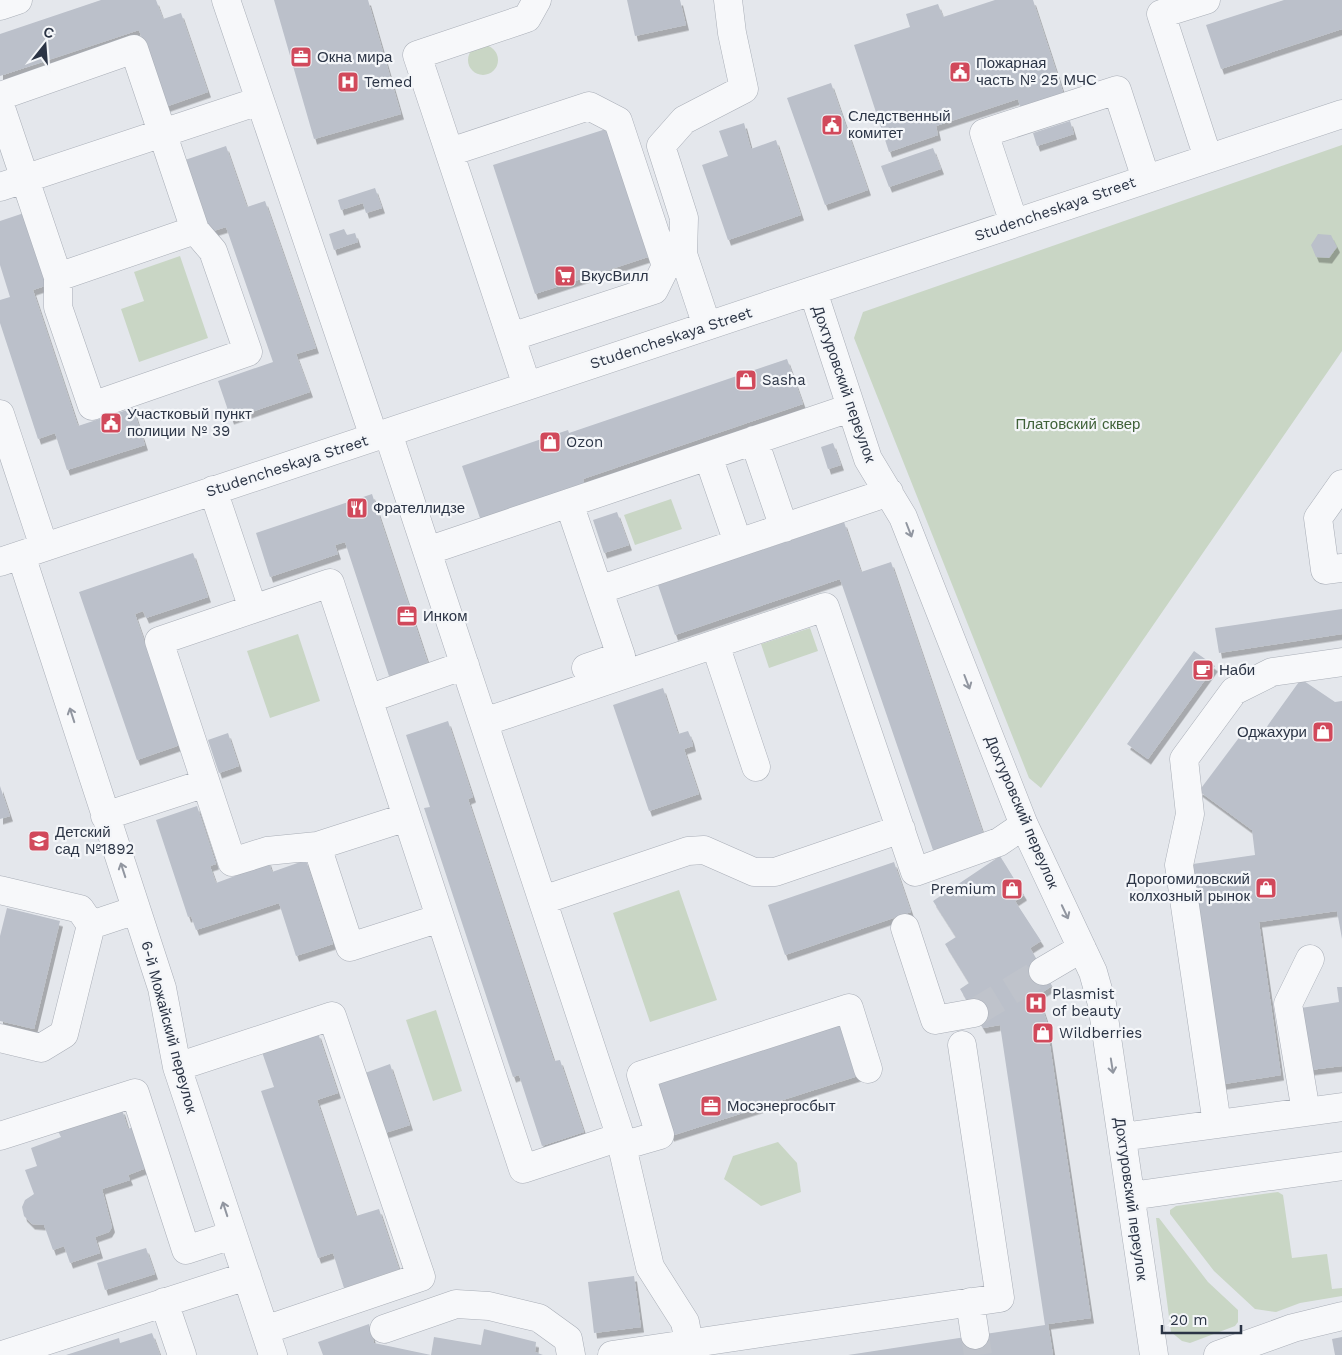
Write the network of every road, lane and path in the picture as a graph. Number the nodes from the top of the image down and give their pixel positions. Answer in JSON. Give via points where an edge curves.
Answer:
{"nodes":[{"id":1,"x":18,"y":0,"type":"edge"},
{"id":2,"x":226,"y":0,"type":"edge"},
{"id":3,"x":537,"y":0,"type":"edge"},
{"id":4,"x":728,"y":0,"type":"edge"},
{"id":5,"x":1206,"y":0,"type":"edge"},
{"id":6,"x":0,"y":6,"type":"edge"},
{"id":7,"x":0,"y":96,"type":"edge"},
{"id":8,"x":259,"y":101,"type":"junction"},
{"id":9,"x":0,"y":105,"type":"edge"},
{"id":10,"x":1342,"y":114,"type":"edge"},
{"id":11,"x":162,"y":133,"type":"junction"},
{"id":12,"x":450,"y":152,"type":"junction"},
{"id":13,"x":1208,"y":158,"type":"junction"},
{"id":14,"x":26,"y":179,"type":"junction"},
{"id":15,"x":1146,"y":179,"type":"junction"},
{"id":16,"x":0,"y":187,"type":"edge"},
{"id":17,"x":1014,"y":223,"type":"junction"},
{"id":18,"x":195,"y":230,"type":"junction"},
{"id":19,"x":662,"y":276,"type":"junction"},
{"id":20,"x":58,"y":277,"type":"junction"},
{"id":21,"x":812,"y":291,"type":"junction"},
{"id":22,"x":698,"y":329,"type":"junction"},
{"id":23,"x":511,"y":337,"type":"junction"},
{"id":24,"x":527,"y":386,"type":"junction"},
{"id":25,"x":850,"y":408,"type":"junction"},
{"id":26,"x":0,"y":414,"type":"edge"},
{"id":27,"x":381,"y":435,"type":"junction"},
{"id":28,"x":754,"y":440,"type":"junction"},
{"id":29,"x":708,"y":456,"type":"junction"},
{"id":30,"x":1342,"y":484,"type":"edge"},
{"id":31,"x":213,"y":490,"type":"junction"},
{"id":32,"x":889,"y":492,"type":"junction"},
{"id":33,"x":569,"y":503,"type":"junction"},
{"id":34,"x":1330,"y":517,"type":"edge"},
{"id":35,"x":784,"y":528,"type":"junction"},
{"id":36,"x":738,"y":543,"type":"junction"},
{"id":37,"x":427,"y":551,"type":"junction"},
{"id":38,"x":22,"y":555,"type":"edge"},
{"id":39,"x":1342,"y":568,"type":"edge"},
{"id":40,"x":599,"y":590,"type":"junction"},
{"id":41,"x":253,"y":609,"type":"junction"},
{"id":42,"x":715,"y":644,"type":"junction"},
{"id":43,"x":1342,"y":662,"type":"edge"},
{"id":44,"x":465,"y":666,"type":"junction"},
{"id":45,"x":584,"y":669,"type":"dead end"},
{"id":46,"x":368,"y":699,"type":"junction"},
{"id":47,"x":484,"y":722,"type":"junction"},
{"id":48,"x":756,"y":767,"type":"dead end"},
{"id":49,"x":206,"y":783,"type":"junction"},
{"id":50,"x":105,"y":816,"type":"junction"},
{"id":51,"x":407,"y":817,"type":"junction"},
{"id":52,"x":1024,"y":825,"type":"junction"},
{"id":53,"x":901,"y":829,"type":"junction"},
{"id":54,"x":317,"y":846,"type":"junction"},
{"id":55,"x":0,"y":890,"type":"edge"},
{"id":56,"x":543,"y":900,"type":"junction"},
{"id":57,"x":136,"y":910,"type":"junction"},
{"id":58,"x":440,"y":918,"type":"junction"},
{"id":59,"x":91,"y":925,"type":"junction"},
{"id":60,"x":905,"y":928,"type":"dead end"},
{"id":61,"x":1082,"y":948,"type":"junction"},
{"id":62,"x":1310,"y":959,"type":"dead end"},
{"id":63,"x":1043,"y":971,"type":"tunnel mouth"},
{"id":64,"x":974,"y":1013,"type":"tunnel mouth"},
{"id":65,"x":0,"y":1038,"type":"edge"},
{"id":66,"x":962,"y":1045,"type":"dead end"},
{"id":67,"x":177,"y":1067,"type":"junction"},
{"id":68,"x":868,"y":1069,"type":"dead end"},
{"id":69,"x":1342,"y":1107,"type":"edge"},
{"id":70,"x":1306,"y":1112,"type":"junction"},
{"id":71,"x":1218,"y":1124,"type":"junction"},
{"id":72,"x":0,"y":1136,"type":"edge"},
{"id":73,"x":1122,"y":1137,"type":"junction"},
{"id":74,"x":621,"y":1142,"type":"junction"},
{"id":75,"x":1342,"y":1166,"type":"edge"},
{"id":76,"x":1131,"y":1196,"type":"junction"},
{"id":77,"x":223,"y":1238,"type":"dead end"},
{"id":78,"x":247,"y":1276,"type":"junction"},
{"id":79,"x":164,"y":1302,"type":"junction"},
{"id":80,"x":970,"y":1302,"type":"junction"},
{"id":81,"x":1342,"y":1316,"type":"edge"},
{"id":82,"x":384,"y":1329,"type":"dead end"},
{"id":83,"x":265,"y":1330,"type":"junction"},
{"id":84,"x":975,"y":1335,"type":"tunnel mouth"},
{"id":85,"x":689,"y":1343,"type":"junction"},
{"id":86,"x":2,"y":1355,"type":"edge"},
{"id":87,"x":182,"y":1355,"type":"edge"},
{"id":88,"x":273,"y":1355,"type":"edge"},
{"id":89,"x":571,"y":1355,"type":"edge"},
{"id":90,"x":612,"y":1355,"type":"edge"},
{"id":91,"x":1154,"y":1355,"type":"edge"},
{"id":92,"x":1218,"y":1355,"type":"edge"}],
"edges":[{"from":1,"to":6,"type":"street"},
{"from":2,"to":8,"type":"street"},
{"from":3,"to":12,"type":"street","via":[[527,18],[417,54]]},
{"from":4,"to":22,"type":"street","via":[[744,89],[684,120],[661,146],[684,218],[683,254]]},
{"from":5,"to":13,"type":"street","via":[[1161,14]]},
{"from":7,"to":11,"type":"street","via":[[134,49]]},
{"from":8,"to":11,"type":"street"},
{"from":8,"to":27,"type":"street"},
{"from":9,"to":14,"type":"street"},
{"from":10,"to":13,"type":"street","name":"Studencheskaya Street"},
{"from":11,"to":14,"type":"street"},
{"from":11,"to":18,"type":"street"},
{"from":12,"to":19,"type":"street","via":[[589,106],[618,121],[666,266]]},
{"from":12,"to":23,"type":"street"},
{"from":13,"to":15,"type":"street","name":"Studencheskaya Street"},
{"from":14,"to":16,"type":"street"},
{"from":14,"to":20,"type":"street"},
{"from":15,"to":17,"type":"street","name":"Studencheskaya Street"},
{"from":15,"to":17,"type":"street","via":[[1117,90],[984,133]]},
{"from":17,"to":21,"type":"street","name":"Studencheskaya Street"},
{"from":18,"to":20,"type":"street"},
{"from":18,"to":20,"type":"street","via":[[213,251],[248,352],[92,406],[58,307]]},
{"from":19,"to":22,"type":"street","via":[[673,281]]},
{"from":19,"to":23,"type":"street","via":[[654,290]]},
{"from":21,"to":22,"type":"street","name":"Studencheskaya Street"},
{"from":21,"to":25,"type":"street","name":"Дохтуровский переулок"},
{"from":22,"to":24,"type":"street","name":"Studencheskaya Street"},
{"from":23,"to":24,"type":"street"},
{"from":24,"to":27,"type":"street","name":"Studencheskaya Street"},
{"from":25,"to":28,"type":"street"},
{"from":25,"to":32,"type":"street","name":"Дохтуровский переулок","via":[[868,460]]},
{"from":26,"to":38,"type":"street","name":"6-й Можайский переулок"},
{"from":27,"to":31,"type":"street","name":"Studencheskaya Street"},
{"from":27,"to":37,"type":"street"},
{"from":28,"to":29,"type":"street"},
{"from":28,"to":35,"type":"street"},
{"from":29,"to":33,"type":"street"},
{"from":29,"to":36,"type":"street"},
{"from":30,"to":34,"type":"street"},
{"from":31,"to":38,"type":"street","name":"Studencheskaya Street"},
{"from":31,"to":41,"type":"street"},
{"from":32,"to":35,"type":"street"},
{"from":32,"to":52,"type":"street","name":"Дохтуровский переулок","one_way":true,"via":[[903,517]]},
{"from":33,"to":37,"type":"street"},
{"from":33,"to":40,"type":"street"},
{"from":34,"to":39,"type":"street","via":[[1325,570]]},
{"from":35,"to":36,"type":"street"},
{"from":36,"to":40,"type":"street"},
{"from":37,"to":44,"type":"street"},
{"from":50,"to":38,"type":"street","name":"6-й Можайский переулок","one_way":true},
{"from":40,"to":45,"type":"street","via":[[621,656]]},
{"from":41,"to":46,"type":"street","via":[[330,584]]},
{"from":41,"to":49,"type":"street","via":[[159,641]]},
{"from":42,"to":47,"type":"street"},
{"from":42,"to":48,"type":"street"},
{"from":42,"to":53,"type":"street","via":[[825,607]]},
{"from":43,"to":71,"type":"street","via":[[1272,672],[1234,691],[1184,759],[1190,814],[1178,865]]},
{"from":44,"to":46,"type":"street"},
{"from":44,"to":47,"type":"street"},
{"from":46,"to":51,"type":"street"},
{"from":47,"to":56,"type":"street"},
{"from":49,"to":50,"type":"street"},
{"from":49,"to":54,"type":"street","via":[[232,862],[267,851]]},
{"from":57,"to":50,"type":"street","name":"6-й Можайский переулок","one_way":true},
{"from":51,"to":54,"type":"street"},
{"from":51,"to":58,"type":"street"},
{"from":52,"to":53,"type":"street","via":[[999,842],[915,872]]},
{"from":52,"to":61,"type":"street","name":"Дохтуровский переулок","one_way":true},
{"from":53,"to":56,"type":"street","via":[[775,872],[754,872],[704,850],[688,851]]},
{"from":54,"to":58,"type":"street","via":[[350,947]]},
{"from":55,"to":59,"type":"street","via":[[80,909]]},
{"from":56,"to":74,"type":"street"},
{"from":57,"to":59,"type":"street"},
{"from":57,"to":67,"type":"street","name":"6-й Можайский переулок","via":[[162,988]]},
{"from":58,"to":74,"type":"street","via":[[523,1169]]},
{"from":59,"to":65,"type":"street","via":[[64,1034],[41,1048]]},
{"from":60,"to":64,"type":"street","via":[[935,1020]]},
{"from":61,"to":63,"type":"street"},
{"from":61,"to":73,"type":"street","name":"Дохтуровский переулок","one_way":true,"via":[[1102,1004]]},
{"from":62,"to":70,"type":"street","via":[[1288,1004]]},
{"from":66,"to":80,"type":"street","via":[[1000,1298]]},
{"from":78,"to":67,"type":"street","name":"6-й Можайский переулок","one_way":true},
{"from":67,"to":83,"type":"street","via":[[332,1016],[421,1277]]},
{"from":68,"to":74,"type":"street","via":[[848,1008],[641,1075],[660,1134]]},
{"from":69,"to":70,"type":"street"},
{"from":70,"to":71,"type":"street"},
{"from":71,"to":73,"type":"street"},
{"from":72,"to":77,"type":"street","via":[[135,1092],[186,1250]]},
{"from":73,"to":76,"type":"street","name":"Дохтуровский переулок"},
{"from":74,"to":85,"type":"street","via":[[650,1267],[685,1322]]},
{"from":75,"to":76,"type":"street"},
{"from":76,"to":91,"type":"street","name":"Дохтуровский переулок"},
{"from":78,"to":79,"type":"street"},
{"from":78,"to":83,"type":"street","name":"6-й Можайский переулок"},
{"from":79,"to":86,"type":"street"},
{"from":79,"to":87,"type":"street"},
{"from":80,"to":84,"type":"street"},
{"from":80,"to":85,"type":"street"},
{"from":81,"to":92,"type":"street","via":[[1293,1328]]},
{"from":82,"to":89,"type":"street","via":[[456,1304],[489,1306],[539,1318],[568,1339]]},
{"from":83,"to":88,"type":"street","name":"6-й Можайский переулок"},
{"from":85,"to":90,"type":"street"}]}
